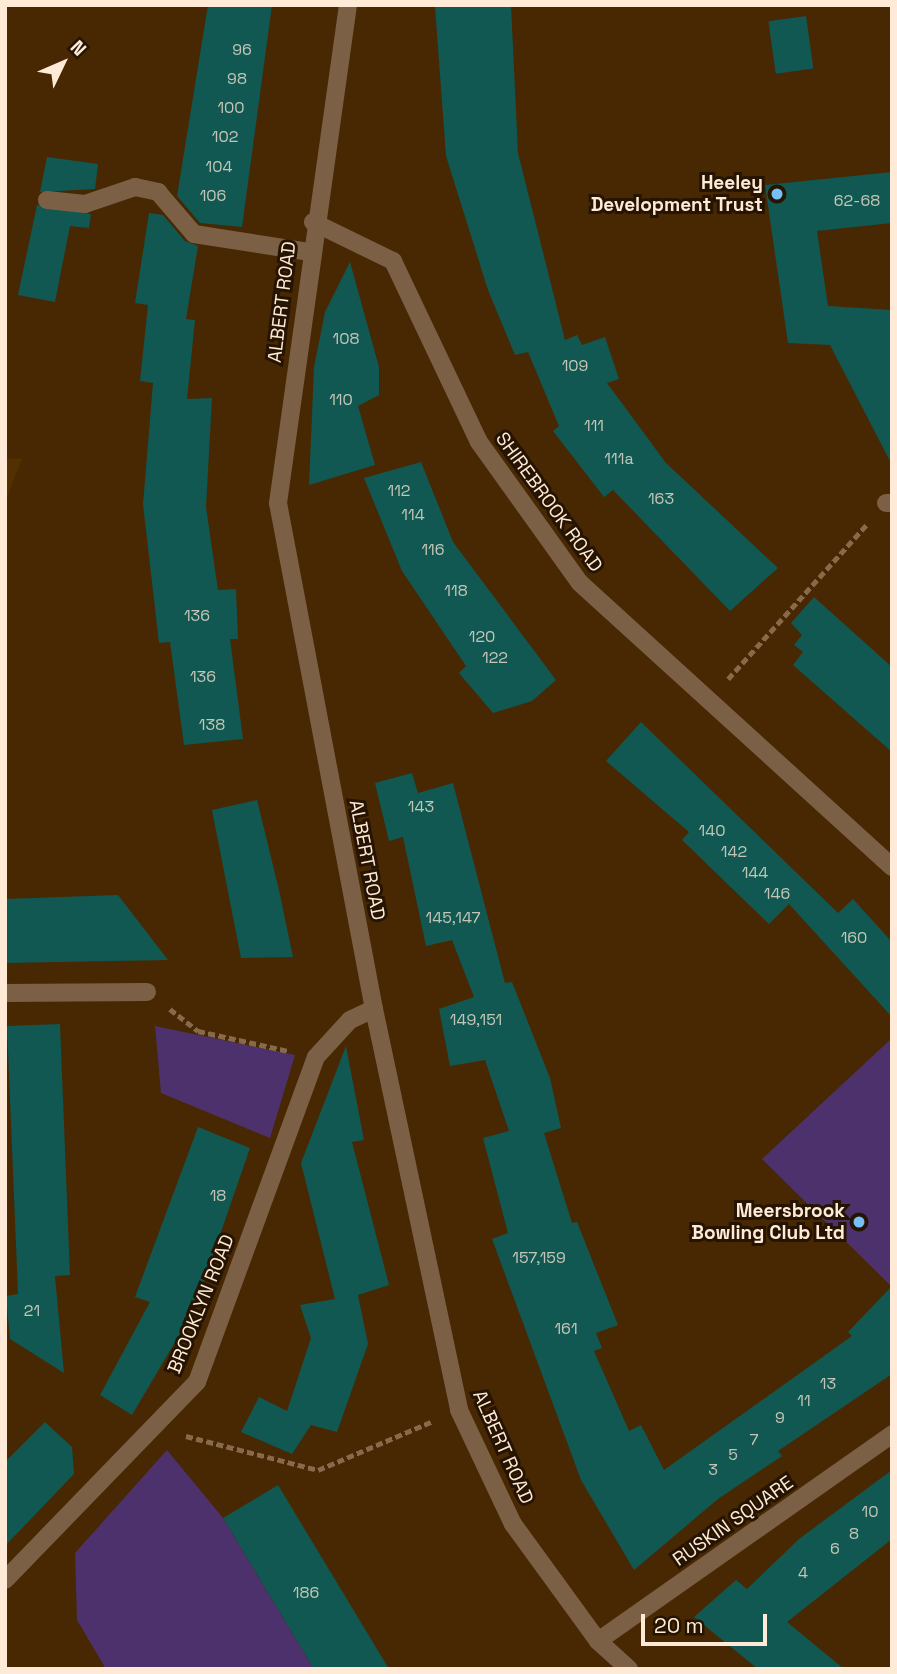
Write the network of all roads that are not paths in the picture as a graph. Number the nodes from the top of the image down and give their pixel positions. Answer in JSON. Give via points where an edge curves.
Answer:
{"nodes":[{"id":1,"x":348,"y":5,"type":"edge"},
{"id":2,"x":47,"y":200,"type":"dead end"},
{"id":3,"x":313,"y":222,"type":"junction"},
{"id":4,"x":309,"y":252,"type":"junction"},
{"id":5,"x":892,"y":867,"type":"edge"},
{"id":6,"x":147,"y":992,"type":"road end"},
{"id":7,"x":5,"y":993,"type":"edge"},
{"id":8,"x":374,"y":1009,"type":"junction"},
{"id":9,"x":892,"y":1434,"type":"edge"},
{"id":10,"x":5,"y":1580,"type":"edge"},
{"id":11,"x":598,"y":1641,"type":"junction"},
{"id":12,"x":629,"y":1669,"type":"edge"}],
"edges":[{"from":1,"to":3,"type":"street","name":"ALBERT ROAD"},
{"from":2,"to":4,"type":"street","via":[[85,204],[135,187],[158,192],[194,234]]},
{"from":3,"to":4,"type":"street","name":"ALBERT ROAD"},
{"from":3,"to":5,"type":"street","name":"SHIREBROOK ROAD","via":[[393,261],[479,442],[580,583]]},
{"from":4,"to":8,"type":"street","name":"ALBERT ROAD","via":[[278,503]]},
{"from":6,"to":7,"type":"street"},
{"from":8,"to":10,"type":"street","name":"BROOKLYN ROAD","via":[[350,1020],[316,1057],[197,1382]]},
{"from":8,"to":11,"type":"street","name":"ALBERT ROAD","via":[[459,1410],[513,1524]]},
{"from":9,"to":11,"type":"street","name":"RUSKIN SQUARE"},
{"from":11,"to":12,"type":"street","name":"ALBERT ROAD"}]}
